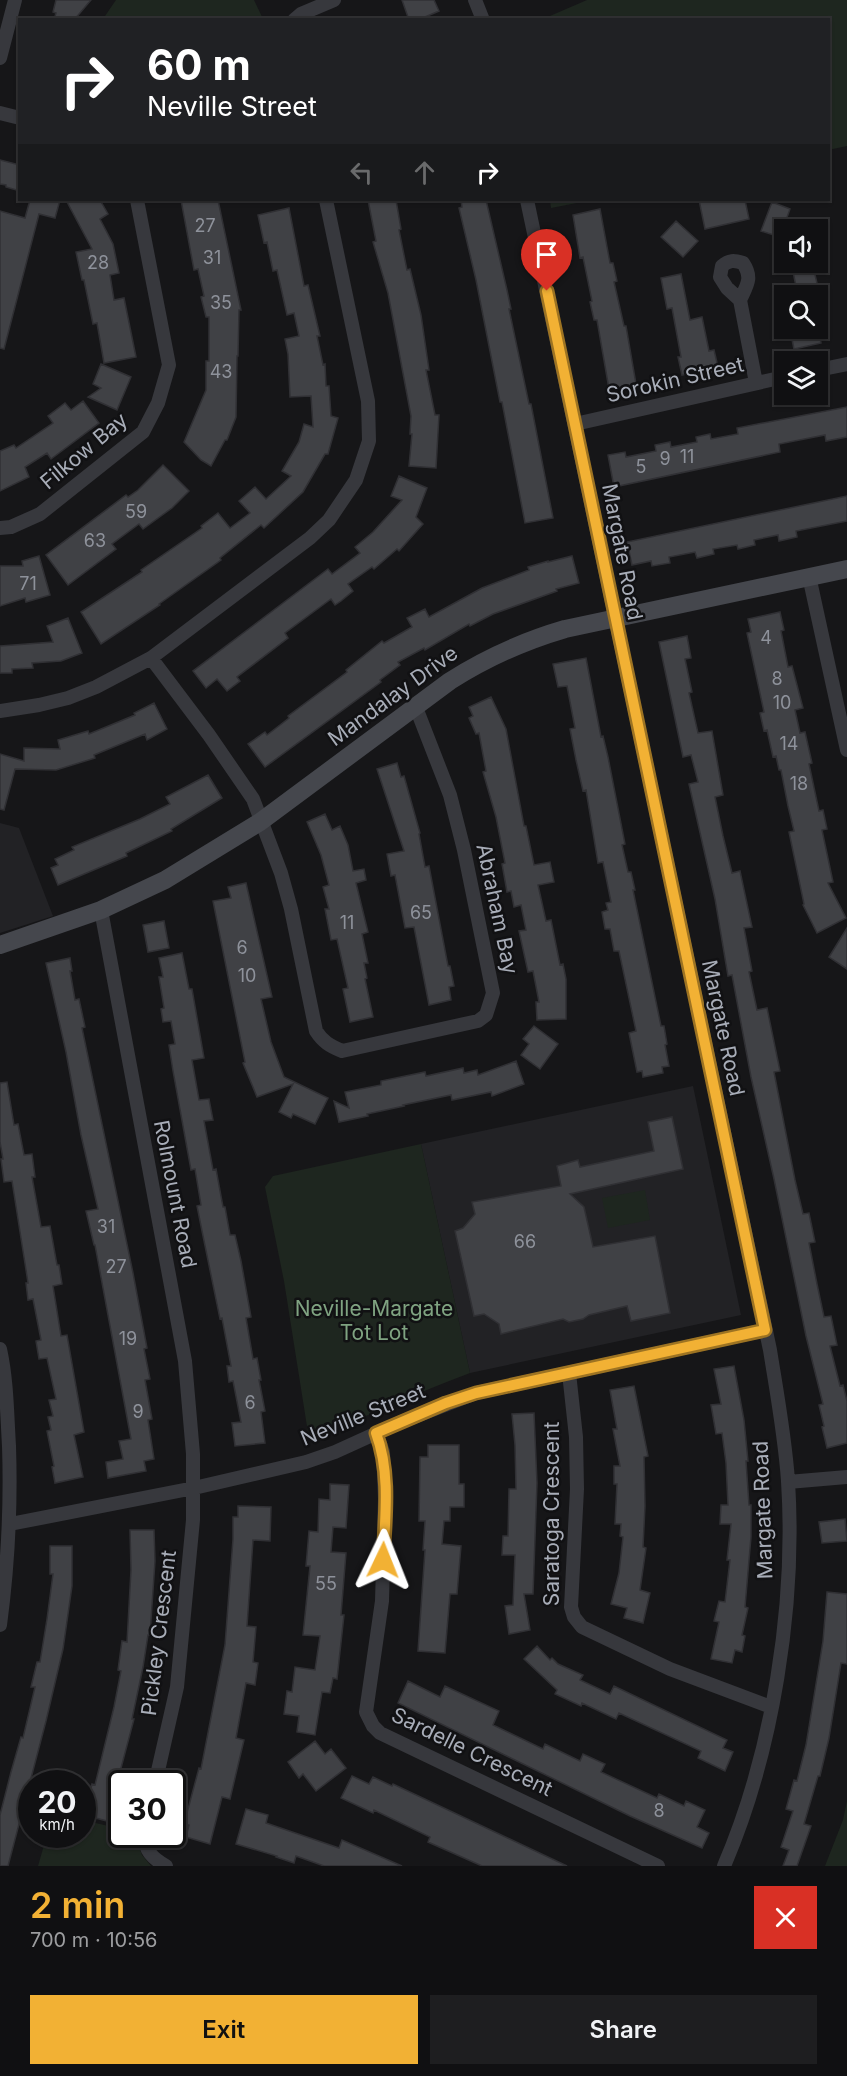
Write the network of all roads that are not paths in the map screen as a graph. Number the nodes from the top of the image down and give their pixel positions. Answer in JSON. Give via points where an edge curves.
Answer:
{"nodes":[{"id":1,"x":15,"y":0,"type":"edge"},
{"id":2,"x":334,"y":0,"type":"edge"},
{"id":3,"x":475,"y":0,"type":"edge"},
{"id":4,"x":297,"y":18,"type":"edge"},
{"id":5,"x":482,"y":18,"type":"edge"},
{"id":6,"x":0,"y":58,"type":"edge"},
{"id":7,"x":0,"y":113,"type":"edge"},
{"id":8,"x":18,"y":118,"type":"edge"},
{"id":9,"x":137,"y":201,"type":"edge"},
{"id":10,"x":326,"y":201,"type":"edge"},
{"id":11,"x":527,"y":201,"type":"edge"},
{"id":12,"x":740,"y":300,"type":"dead end"},
{"id":13,"x":847,"y":364,"type":"edge"},
{"id":14,"x":828,"y":368,"type":"edge"},
{"id":15,"x":774,"y":379,"type":"edge"},
{"id":16,"x":756,"y":383,"type":"junction"},
{"id":17,"x":575,"y":424,"type":"junction"},
{"id":18,"x":0,"y":528,"type":"edge"},
{"id":19,"x":847,"y":569,"type":"edge"},
{"id":20,"x":809,"y":576,"type":"junction"},
{"id":21,"x":614,"y":618,"type":"junction"},
{"id":22,"x":151,"y":658,"type":"junction"},
{"id":23,"x":415,"y":705,"type":"junction"},
{"id":24,"x":0,"y":711,"type":"edge"},
{"id":25,"x":847,"y":750,"type":"edge"},
{"id":26,"x":260,"y":822,"type":"junction"},
{"id":27,"x":101,"y":910,"type":"junction"},
{"id":28,"x":0,"y":945,"type":"edge"},
{"id":29,"x":765,"y":1330,"type":"junction"},
{"id":30,"x":0,"y":1349,"type":"edge"},
{"id":31,"x":568,"y":1372,"type":"junction"},
{"id":32,"x":376,"y":1433,"type":"junction"},
{"id":33,"x":847,"y":1477,"type":"edge"},
{"id":34,"x":788,"y":1482,"type":"junction"},
{"id":35,"x":194,"y":1488,"type":"junction"},
{"id":36,"x":10,"y":1524,"type":"junction"},
{"id":37,"x":0,"y":1625,"type":"edge"},
{"id":38,"x":771,"y":1707,"type":"junction"},
{"id":39,"x":158,"y":1770,"type":"edge"},
{"id":40,"x":147,"y":1848,"type":"edge"},
{"id":41,"x":166,"y":1866,"type":"edge"},
{"id":42,"x":658,"y":1866,"type":"edge"},
{"id":43,"x":724,"y":1866,"type":"edge"}],
"edges":[{"from":1,"to":6,"type":"street"},
{"from":2,"to":4,"type":"street"},
{"from":3,"to":5,"type":"street"},
{"from":7,"to":8,"type":"street"},
{"from":9,"to":18,"type":"street","name":"Filkow Bay","via":[[169,365],[158,403],[143,432],[50,507],[11,527]]},
{"from":10,"to":22,"type":"street","via":[[368,401],[369,441],[356,480],[329,520],[310,538]]},
{"from":11,"to":17,"type":"street","name":"Margate Road"},
{"from":12,"to":16,"type":"street"},
{"from":13,"to":14,"type":"street"},
{"from":15,"to":16,"type":"street","name":"Sorokin Street"},
{"from":16,"to":17,"type":"street","name":"Sorokin Street"},
{"from":17,"to":21,"type":"street","name":"Margate Road"},
{"from":19,"to":20,"type":"street","name":"Mandalay Drive"},
{"from":20,"to":21,"type":"street","name":"Mandalay Drive"},
{"from":20,"to":25,"type":"street"},
{"from":21,"to":23,"type":"street","name":"Mandalay Drive","via":[[521,643],[480,662]]},
{"from":21,"to":29,"type":"street","name":"Margate Road"},
{"from":22,"to":24,"type":"street","via":[[68,698]]},
{"from":22,"to":26,"type":"street","via":[[238,776],[253,799]]},
{"from":23,"to":26,"type":"street","name":"Mandalay Drive"},
{"from":23,"to":26,"type":"street","name":"Abraham Bay","via":[[450,795],[464,850],[493,993],[486,1015],[478,1021],[342,1051],[322,1040],[316,1031],[281,873]]},
{"from":26,"to":27,"type":"street","name":"Mandalay Drive","via":[[165,880]]},
{"from":27,"to":28,"type":"street","name":"Mandalay Drive"},
{"from":27,"to":35,"type":"street","name":"Rolmount Road","via":[[185,1361]]},
{"from":29,"to":31,"type":"street","name":"Neville Street"},
{"from":29,"to":34,"type":"street","name":"Margate Road","via":[[780,1406]]},
{"from":30,"to":36,"type":"street","via":[[8,1428]]},
{"from":31,"to":32,"type":"street","name":"Neville Street","via":[[476,1393]]},
{"from":31,"to":38,"type":"street","name":"Saratoga Crescent","via":[[578,1490],[571,1607],[574,1617],[582,1627],[670,1669]]},
{"from":32,"to":35,"type":"street","name":"Neville Street","via":[[306,1461]]},
{"from":32,"to":42,"type":"street","name":"Sardelle Crescent","via":[[383,1452],[385,1499],[382,1601],[366,1712],[373,1726],[380,1733]]},
{"from":33,"to":34,"type":"street"},
{"from":34,"to":38,"type":"street","name":"Margate Road","via":[[784,1625]]},
{"from":35,"to":36,"type":"street","name":"Neville Street"},
{"from":35,"to":39,"type":"street","name":"Pickley Crescent","via":[[177,1687]]},
{"from":36,"to":37,"type":"street"},
{"from":38,"to":43,"type":"street","name":"Margate Road","via":[[744,1811]]},
{"from":40,"to":41,"type":"street","via":[[153,1858]]}]}
